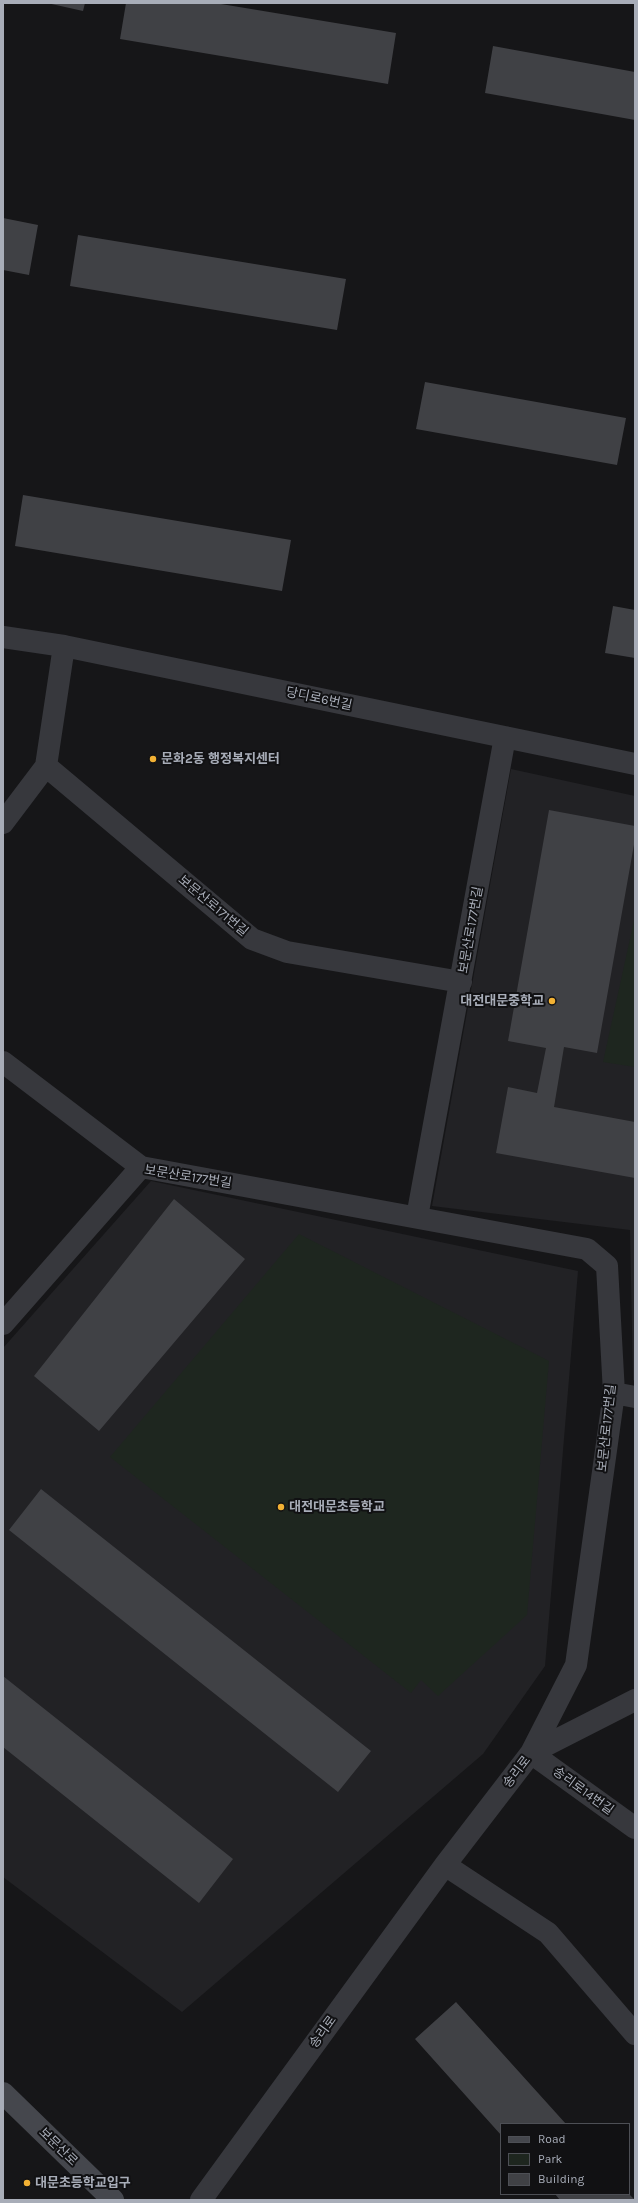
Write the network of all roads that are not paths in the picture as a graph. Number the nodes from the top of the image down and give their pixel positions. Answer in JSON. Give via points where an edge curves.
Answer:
{"nodes":[{"id":1,"x":3,"y":637,"type":"edge"},
{"id":2,"x":64,"y":646,"type":"junction"},
{"id":3,"x":506,"y":738,"type":"junction"},
{"id":4,"x":635,"y":764,"type":"edge"},
{"id":5,"x":46,"y":766,"type":"junction"},
{"id":6,"x":3,"y":823,"type":"edge"},
{"id":7,"x":461,"y":982,"type":"junction"},
{"id":8,"x":3,"y":1062,"type":"edge"},
{"id":9,"x":141,"y":1167,"type":"junction"},
{"id":10,"x":417,"y":1217,"type":"junction"},
{"id":11,"x":3,"y":1324,"type":"edge"},
{"id":12,"x":614,"y":1393,"type":"junction"},
{"id":13,"x":635,"y":1397,"type":"edge"},
{"id":14,"x":635,"y":1700,"type":"edge"},
{"id":15,"x":531,"y":1753,"type":"junction"},
{"id":16,"x":635,"y":1828,"type":"edge"},
{"id":17,"x":445,"y":1865,"type":"junction"},
{"id":18,"x":635,"y":2034,"type":"edge"},
{"id":19,"x":3,"y":2093,"type":"edge"},
{"id":20,"x":113,"y":2200,"type":"edge"},
{"id":21,"x":201,"y":2200,"type":"edge"}],
"edges":[{"from":1,"to":2,"type":"street","name":"당디로6번길"},
{"from":2,"to":3,"type":"street","name":"당디로6번길"},
{"from":2,"to":5,"type":"street"},
{"from":3,"to":4,"type":"street","name":"당디로6번길"},
{"from":3,"to":7,"type":"street","name":"보문산로177번길"},
{"from":5,"to":6,"type":"street"},
{"from":5,"to":7,"type":"street","name":"보문산로171번길","via":[[252,938],[287,952]]},
{"from":7,"to":10,"type":"street","name":"보문산로177번길"},
{"from":8,"to":9,"type":"street"},
{"from":9,"to":10,"type":"street","name":"보문산로177번길"},
{"from":9,"to":11,"type":"street","name":"보문산로177번길"},
{"from":10,"to":12,"type":"street","name":"보문산로177번길","via":[[587,1249],[607,1266]]},
{"from":12,"to":13,"type":"street"},
{"from":12,"to":15,"type":"street","name":"보문산로177번길","via":[[576,1665]]},
{"from":14,"to":15,"type":"street","name":"송리로"},
{"from":15,"to":16,"type":"street","name":"송리로14번길"},
{"from":15,"to":17,"type":"street","name":"송리로"},
{"from":17,"to":18,"type":"street","via":[[548,1933]]},
{"from":17,"to":21,"type":"street","name":"송리로"},
{"from":19,"to":20,"type":"main road","name":"보문산로"}]}
